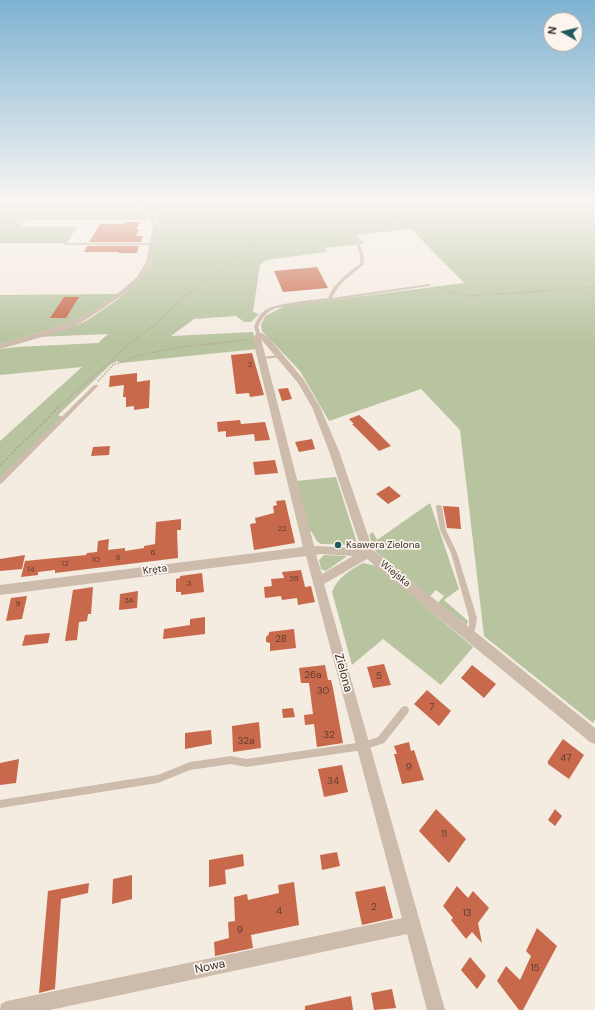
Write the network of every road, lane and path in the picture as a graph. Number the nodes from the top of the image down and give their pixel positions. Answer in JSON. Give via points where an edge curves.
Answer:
{"nodes":[{"id":1,"x":152,"y":248,"type":"edge"},
{"id":2,"x":248,"y":248,"type":"edge"},
{"id":3,"x":360,"y":248,"type":"edge"},
{"id":4,"x":429,"y":285,"type":"joint"},
{"id":5,"x":595,"y":287,"type":"edge"},
{"id":6,"x":330,"y":298,"type":"junction"},
{"id":7,"x":258,"y":337,"type":"junction"},
{"id":8,"x":0,"y":346,"type":"edge"},
{"id":9,"x":280,"y":356,"type":"junction"},
{"id":10,"x":263,"y":358,"type":"junction"},
{"id":11,"x":96,"y":386,"type":"joint"},
{"id":12,"x":0,"y":465,"type":"edge"},
{"id":13,"x":0,"y":482,"type":"edge"},
{"id":14,"x":439,"y":508,"type":"dead end"},
{"id":15,"x":310,"y":550,"type":"junction"},
{"id":16,"x":368,"y":553,"type":"junction"},
{"id":17,"x":318,"y":579,"type":"junction"},
{"id":18,"x":0,"y":590,"type":"edge"},
{"id":19,"x":467,"y":634,"type":"junction"},
{"id":20,"x":405,"y":710,"type":"dead end"},
{"id":21,"x":595,"y":737,"type":"edge"},
{"id":22,"x":363,"y":746,"type":"junction"},
{"id":23,"x":0,"y":804,"type":"edge"},
{"id":24,"x":413,"y":924,"type":"junction"},
{"id":25,"x":7,"y":1010,"type":"edge"},
{"id":26,"x":436,"y":1010,"type":"edge"}],
"edges":[{"from":1,"to":8,"type":"street","via":[[149,262],[140,278],[104,307],[67,327]]},
{"from":2,"to":12,"type":"path","via":[[184,296],[156,324],[133,341],[58,409]]},
{"from":3,"to":6,"type":"lane","via":[[364,255],[362,264],[333,290]]},
{"from":4,"to":5,"type":"path","via":[[468,296]]},
{"from":4,"to":6,"type":"lane"},
{"from":6,"to":7,"type":"lane","via":[[268,309],[262,314],[256,327]]},
{"from":7,"to":9,"type":"street","via":[[265,339]]},
{"from":7,"to":10,"type":"street","name":"Zielona"},
{"from":7,"to":11,"type":"path","via":[[158,350],[140,355],[113,365],[99,379]]},
{"from":9,"to":10,"type":"lane"},
{"from":9,"to":16,"type":"street","via":[[301,382],[316,407],[334,450]]},
{"from":10,"to":15,"type":"street","name":"Zielona"},
{"from":11,"to":13,"type":"lane"},
{"from":14,"to":19,"type":"lane","via":[[443,530],[454,553],[473,618],[472,628]]},
{"from":15,"to":16,"type":"street","name":"Kręta"},
{"from":15,"to":17,"type":"street","name":"Zielona"},
{"from":15,"to":18,"type":"street","name":"Kręta"},
{"from":16,"to":17,"type":"street","via":[[325,579]]},
{"from":16,"to":19,"type":"street","name":"Wiejska"},
{"from":17,"to":22,"type":"street","name":"Zielona"},
{"from":19,"to":21,"type":"street","name":"Wiejska"},
{"from":20,"to":22,"type":"lane","via":[[381,740]]},
{"from":22,"to":23,"type":"lane","via":[[246,763],[231,760],[190,766],[158,780]]},
{"from":22,"to":24,"type":"street","name":"Zielona"},
{"from":24,"to":25,"type":"street","name":"Nowa"},
{"from":24,"to":26,"type":"street","name":"Zielona"}]}
